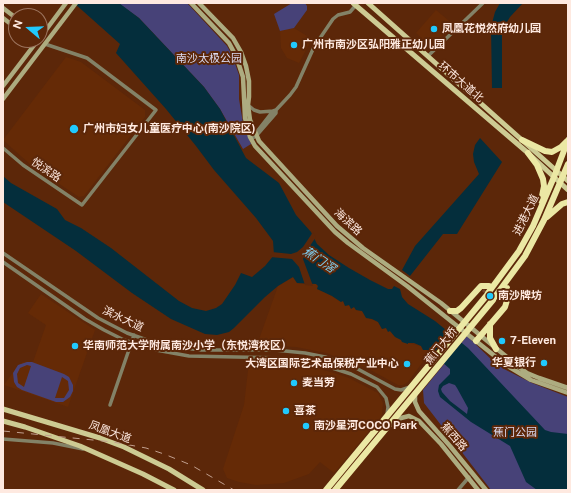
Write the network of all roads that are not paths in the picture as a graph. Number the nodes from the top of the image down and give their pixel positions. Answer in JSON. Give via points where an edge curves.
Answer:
{"nodes":[{"id":1,"x":66,"y":3,"type":"edge"},
{"id":2,"x":76,"y":3,"type":"edge"},
{"id":3,"x":191,"y":3,"type":"edge"},
{"id":4,"x":199,"y":3,"type":"edge"},
{"id":5,"x":368,"y":3,"type":"edge"},
{"id":6,"x":483,"y":3,"type":"edge"},
{"id":7,"x":355,"y":4,"type":"edge"},
{"id":8,"x":48,"y":27,"type":"edge"},
{"id":9,"x":48,"y":40,"type":"edge"},
{"id":10,"x":48,"y":45,"type":"edge"},
{"id":11,"x":31,"y":48,"type":"edge"},
{"id":12,"x":42,"y":48,"type":"edge"},
{"id":13,"x":428,"y":56,"type":"junction"},
{"id":14,"x":3,"y":86,"type":"edge"},
{"id":15,"x":3,"y":99,"type":"edge"},
{"id":16,"x":248,"y":105,"type":"junction"},
{"id":17,"x":274,"y":110,"type":"junction"},
{"id":18,"x":253,"y":137,"type":"junction"},
{"id":19,"x":568,"y":139,"type":"edge"},
{"id":20,"x":522,"y":140,"type":"junction"},
{"id":21,"x":3,"y":148,"type":"edge"},
{"id":22,"x":528,"y":153,"type":"junction"},
{"id":23,"x":568,"y":164,"type":"edge"},
{"id":24,"x":557,"y":170,"type":"junction"},
{"id":25,"x":554,"y":177,"type":"junction"},
{"id":26,"x":566,"y":179,"type":"edge"},
{"id":27,"x":561,"y":183,"type":"junction"},
{"id":28,"x":568,"y":190,"type":"edge"},
{"id":29,"x":568,"y":202,"type":"edge"},
{"id":30,"x":537,"y":216,"type":"junction"},
{"id":31,"x":544,"y":220,"type":"junction"},
{"id":32,"x":532,"y":228,"type":"junction"},
{"id":33,"x":536,"y":235,"type":"junction"},
{"id":34,"x":3,"y":253,"type":"edge"},
{"id":35,"x":525,"y":256,"type":"junction"},
{"id":36,"x":3,"y":262,"type":"edge"},
{"id":37,"x":507,"y":288,"type":"junction"},
{"id":38,"x":487,"y":292,"type":"junction"},
{"id":39,"x":495,"y":300,"type":"junction"},
{"id":40,"x":450,"y":311,"type":"junction"},
{"id":41,"x":477,"y":313,"type":"junction"},
{"id":42,"x":491,"y":323,"type":"junction"},
{"id":43,"x":134,"y":335,"type":"junction"},
{"id":44,"x":478,"y":339,"type":"junction"},
{"id":45,"x":131,"y":342,"type":"junction"},
{"id":46,"x":496,"y":349,"type":"junction"},
{"id":47,"x":417,"y":384,"type":"junction"},
{"id":48,"x":568,"y":388,"type":"edge"},
{"id":49,"x":415,"y":393,"type":"junction"},
{"id":50,"x":568,"y":393,"type":"edge"},
{"id":51,"x":110,"y":405,"type":"dead end"},
{"id":52,"x":3,"y":409,"type":"edge"},
{"id":53,"x":424,"y":416,"type":"junction"},
{"id":54,"x":384,"y":420,"type":"junction"},
{"id":55,"x":3,"y":421,"type":"edge"},
{"id":56,"x":419,"y":421,"type":"junction"},
{"id":57,"x":391,"y":422,"type":"junction"},
{"id":58,"x":3,"y":439,"type":"edge"},
{"id":59,"x":93,"y":452,"type":"junction"},
{"id":60,"x":472,"y":473,"type":"junction"},
{"id":61,"x":468,"y":478,"type":"junction"},
{"id":62,"x":337,"y":489,"type":"edge"},
{"id":63,"x":174,"y":490,"type":"edge"},
{"id":64,"x":203,"y":490,"type":"edge"},
{"id":65,"x":326,"y":490,"type":"edge"},
{"id":66,"x":458,"y":490,"type":"edge"},
{"id":67,"x":478,"y":490,"type":"edge"},
{"id":68,"x":486,"y":490,"type":"edge"}],
"edges":[{"from":1,"to":8,"type":"street"},
{"from":2,"to":9,"type":"street"},
{"from":3,"to":18,"type":"street","name":"海滨路","via":[[229,43],[236,56],[243,77],[244,118]]},
{"from":4,"to":16,"type":"street","name":"海滨路","via":[[233,38],[241,52],[249,81]]},
{"from":5,"to":13,"type":"main road","name":"环市大道北"},
{"from":6,"to":13,"type":"street"},
{"from":7,"to":17,"type":"street","via":[[350,12],[333,19],[314,47],[296,86],[287,99]]},
{"from":7,"to":22,"type":"main road","name":"环市大道北"},
{"from":10,"to":21,"type":"street","name":"悦滨路","via":[[87,58],[156,110],[82,205],[23,165]]},
{"from":11,"to":14,"type":"street"},
{"from":12,"to":15,"type":"street"},
{"from":13,"to":20,"type":"main road","name":"环市大道北"},
{"from":16,"to":17,"type":"street","via":[[260,112]]},
{"from":16,"to":18,"type":"street","name":"海滨路"},
{"from":17,"to":18,"type":"street","via":[[276,113]]},
{"from":18,"to":40,"type":"street","name":"海滨路","via":[[337,226]]},
{"from":18,"to":44,"type":"street","name":"海滨路","via":[[259,151],[335,232]]},
{"from":19,"to":20,"type":"highway","via":[[561,148],[552,152]]},
{"from":19,"to":24,"type":"highway","name":"进港大道"},
{"from":20,"to":24,"type":"main road","name":"环市大道北"},
{"from":22,"to":25,"type":"main road","name":"环市大道北"},
{"from":22,"to":30,"type":"highway","via":[[543,179],[543,193]]},
{"from":23,"to":26,"type":"highway","name":"进港大道"},
{"from":24,"to":25,"type":"highway","name":"进港大道"},
{"from":24,"to":26,"type":"main road","name":"环市大道北"},
{"from":25,"to":27,"type":"main road","name":"环市大道北"},
{"from":25,"to":30,"type":"highway","name":"进港大道"},
{"from":26,"to":27,"type":"highway","name":"进港大道"},
{"from":27,"to":28,"type":"main road","name":"环市大道北"},
{"from":27,"to":31,"type":"highway","name":"进港大道"},
{"from":29,"to":31,"type":"highway","via":[[558,206]]},
{"from":30,"to":32,"type":"highway","name":"进港大道"},
{"from":31,"to":33,"type":"highway","name":"进港大道"},
{"from":32,"to":33,"type":"highway","via":[[536,230]]},
{"from":32,"to":38,"type":"highway","name":"进港大道","via":[[519,250]]},
{"from":33,"to":35,"type":"highway","name":"进港大道"},
{"from":34,"to":43,"type":"street","name":"滨水大道","via":[[98,318]]},
{"from":35,"to":37,"type":"highway"},
{"from":35,"to":39,"type":"highway","name":"进港大道"},
{"from":36,"to":45,"type":"street","name":"滨水大道","via":[[94,325]]},
{"from":37,"to":39,"type":"highway"},
{"from":37,"to":42,"type":"highway","via":[[507,303]]},
{"from":38,"to":40,"type":"highway","via":[[481,286],[461,308]]},
{"from":38,"to":41,"type":"highway","via":[[480,299]]},
{"from":39,"to":41,"type":"highway","via":[[488,310]]},
{"from":40,"to":44,"type":"street","name":"海滨路"},
{"from":41,"to":47,"type":"highway","name":"蕉门大桥","via":[[469,317]]},
{"from":41,"to":47,"type":"highway","name":"蕉门大桥","via":[[475,321]]},
{"from":42,"to":44,"type":"highway"},
{"from":42,"to":46,"type":"highway","via":[[490,338]]},
{"from":43,"to":45,"type":"street"},
{"from":43,"to":47,"type":"street","name":"滨水大道","via":[[190,349],[305,353],[354,367],[394,389],[401,390]]},
{"from":44,"to":46,"type":"street","name":"海滨路"},
{"from":44,"to":50,"type":"street","via":[[496,358],[518,373]]},
{"from":45,"to":51,"type":"street"},
{"from":45,"to":54,"type":"street","name":"滨水大道","via":[[189,356],[284,358],[332,367],[381,390],[388,407]]},
{"from":46,"to":48,"type":"street","name":"海滨路","via":[[527,373]]},
{"from":47,"to":49,"type":"highway"},
{"from":47,"to":54,"type":"highway"},
{"from":49,"to":53,"type":"street","name":"蕉西路","via":[[415,402]]},
{"from":49,"to":57,"type":"highway"},
{"from":52,"to":64,"type":"main road","name":"凤凰大道","via":[[124,447],[169,469]]},
{"from":53,"to":56,"type":"street","via":[[419,418]]},
{"from":53,"to":60,"type":"street","name":"蕉西路"},
{"from":54,"to":65,"type":"highway"},
{"from":55,"to":59,"type":"main road"},
{"from":56,"to":57,"type":"street","via":[[409,416]]},
{"from":56,"to":61,"type":"street","name":"蕉西路"},
{"from":57,"to":62,"type":"highway"},
{"from":58,"to":59,"type":"street","via":[[53,443]]},
{"from":59,"to":63,"type":"main road"},
{"from":60,"to":61,"type":"street"},
{"from":60,"to":68,"type":"street","name":"蕉西路"},
{"from":61,"to":66,"type":"street"},
{"from":61,"to":67,"type":"street","name":"蕉西路"}]}
